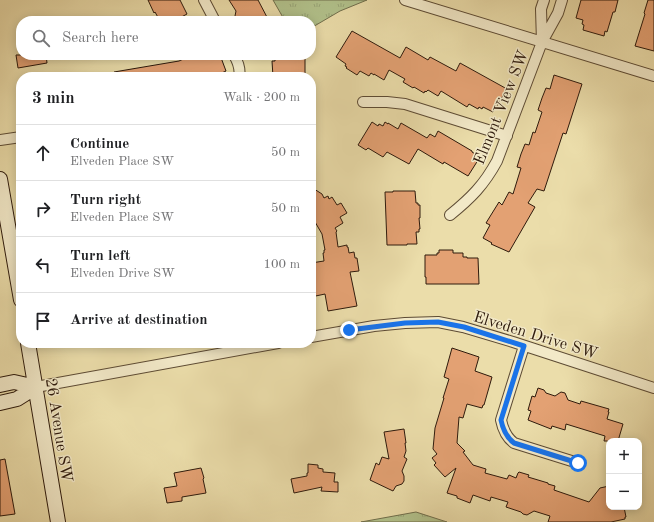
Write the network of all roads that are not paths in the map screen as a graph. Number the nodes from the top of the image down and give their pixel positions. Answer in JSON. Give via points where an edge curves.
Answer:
{"nodes":[{"id":1,"x":204,"y":0,"type":"edge"},
{"id":2,"x":405,"y":0,"type":"edge"},
{"id":3,"x":544,"y":0,"type":"edge"},
{"id":4,"x":562,"y":0,"type":"edge"},
{"id":5,"x":212,"y":16,"type":"edge"},
{"id":6,"x":542,"y":42,"type":"junction"},
{"id":7,"x":236,"y":60,"type":"edge"},
{"id":8,"x":240,"y":72,"type":"edge"},
{"id":9,"x":654,"y":76,"type":"edge"},
{"id":10,"x":363,"y":102,"type":"dead end"},
{"id":11,"x":507,"y":136,"type":"junction"},
{"id":12,"x":16,"y":138,"type":"edge"},
{"id":13,"x":0,"y":140,"type":"edge"},
{"id":14,"x":0,"y":179,"type":"edge"},
{"id":15,"x":450,"y":215,"type":"dead end"},
{"id":16,"x":16,"y":271,"type":"edge"},
{"id":17,"x":316,"y":336,"type":"edge"},
{"id":18,"x":524,"y":346,"type":"junction"},
{"id":19,"x":29,"y":348,"type":"edge"},
{"id":20,"x":250,"y":348,"type":"edge"},
{"id":21,"x":0,"y":385,"type":"edge"},
{"id":22,"x":36,"y":387,"type":"junction"},
{"id":23,"x":654,"y":388,"type":"edge"},
{"id":24,"x":0,"y":403,"type":"edge"},
{"id":25,"x":578,"y":463,"type":"dead end"},
{"id":26,"x":58,"y":522,"type":"edge"}],
"edges":[{"from":1,"to":5,"type":"street"},
{"from":2,"to":6,"type":"street"},
{"from":3,"to":6,"type":"street","via":[[541,9]]},
{"from":4,"to":6,"type":"street"},
{"from":6,"to":9,"type":"street"},
{"from":6,"to":11,"type":"street","name":"Elmont View SW"},
{"from":7,"to":8,"type":"street"},
{"from":10,"to":11,"type":"street","via":[[405,104]]},
{"from":11,"to":15,"type":"street","name":"Elmont View SW","via":[[492,171],[466,202]]},
{"from":12,"to":13,"type":"street"},
{"from":14,"to":16,"type":"street"},
{"from":17,"to":18,"type":"street","name":"Elveden Drive SW","via":[[374,326],[438,322],[464,327]]},
{"from":18,"to":23,"type":"street","name":"Elveden Drive SW"},
{"from":18,"to":25,"type":"street","via":[[501,420],[505,433],[514,443]]},
{"from":19,"to":22,"type":"street","name":"26 Avenue SW"},
{"from":20,"to":22,"type":"street"},
{"from":21,"to":22,"type":"street","via":[[14,382]]},
{"from":22,"to":24,"type":"street","via":[[18,399]]},
{"from":22,"to":26,"type":"street","name":"26 Avenue SW"}]}
